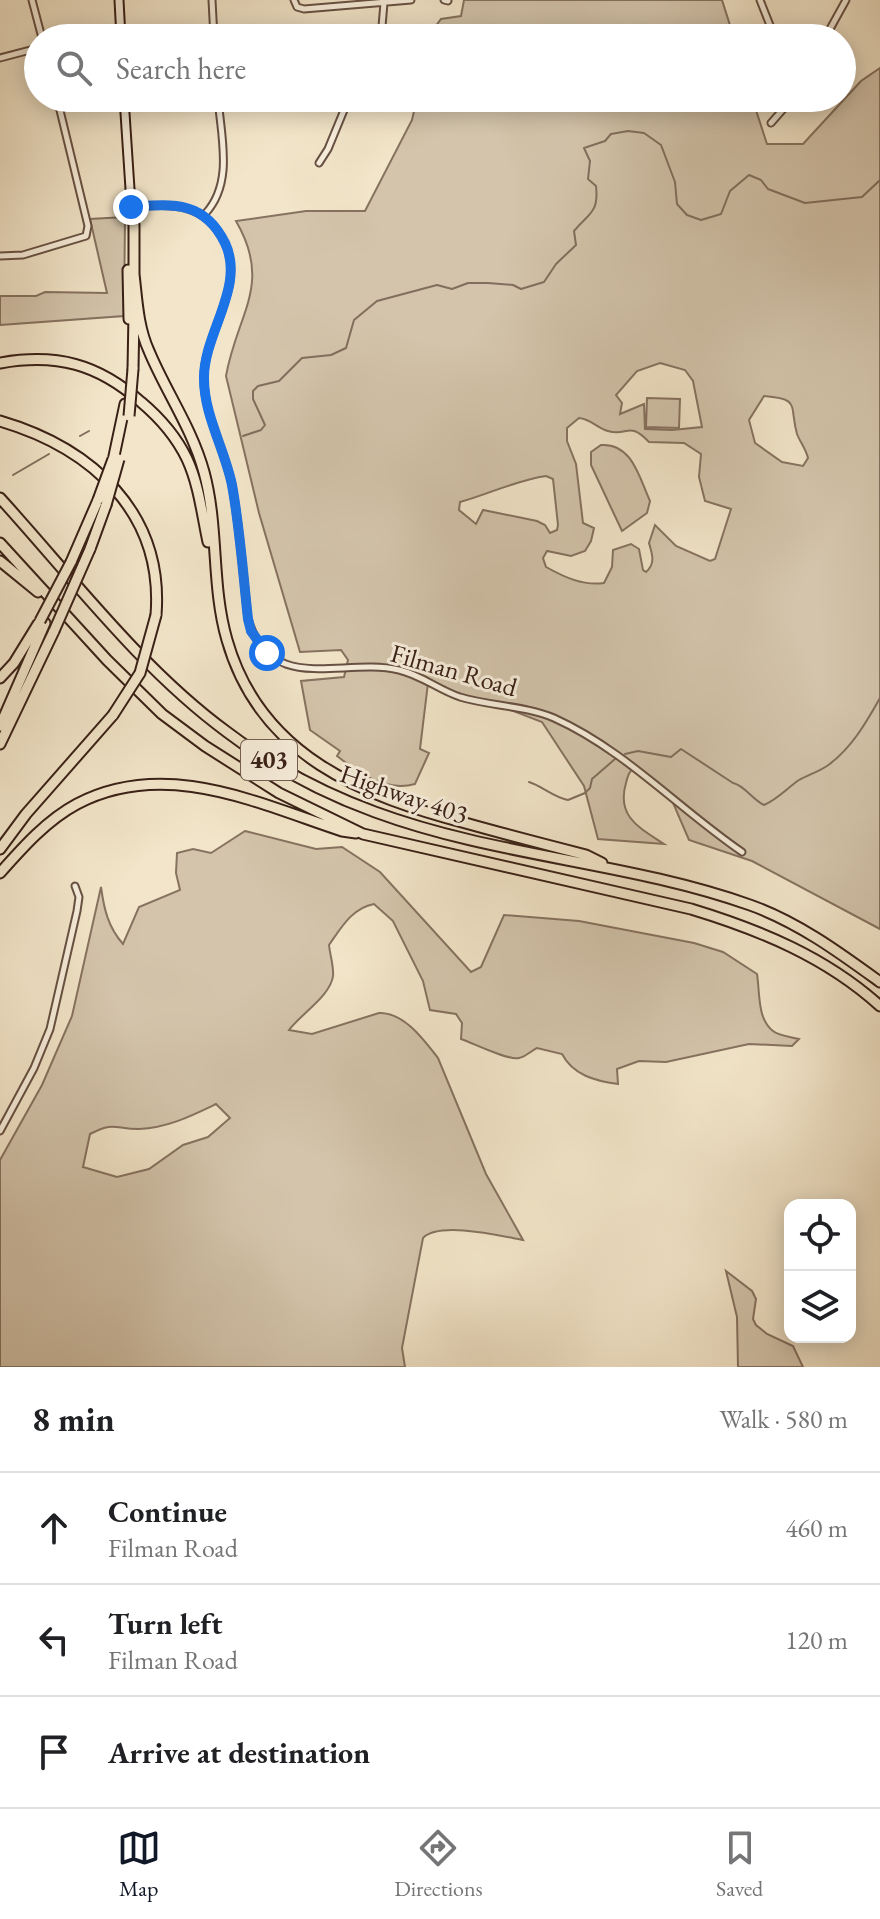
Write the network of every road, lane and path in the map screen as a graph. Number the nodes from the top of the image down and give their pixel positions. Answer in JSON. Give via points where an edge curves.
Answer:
{"nodes":[{"id":1,"x":32,"y":0,"type":"edge"},
{"id":2,"x":119,"y":0,"type":"edge"},
{"id":3,"x":212,"y":0,"type":"edge"},
{"id":4,"x":294,"y":0,"type":"edge"},
{"id":5,"x":411,"y":0,"type":"edge"},
{"id":6,"x":760,"y":0,"type":"edge"},
{"id":7,"x":846,"y":0,"type":"edge"},
{"id":8,"x":384,"y":3,"type":"junction"},
{"id":9,"x":38,"y":24,"type":"edge"},
{"id":10,"x":120,"y":24,"type":"edge"},
{"id":11,"x":213,"y":24,"type":"edge"},
{"id":12,"x":382,"y":24,"type":"edge"},
{"id":13,"x":769,"y":24,"type":"edge"},
{"id":14,"x":833,"y":24,"type":"edge"},
{"id":15,"x":24,"y":52,"type":"edge"},
{"id":16,"x":0,"y":58,"type":"edge"},
{"id":17,"x":60,"y":112,"type":"edge"},
{"id":18,"x":125,"y":112,"type":"edge"},
{"id":19,"x":219,"y":112,"type":"edge"},
{"id":20,"x":342,"y":112,"type":"edge"},
{"id":21,"x":781,"y":112,"type":"edge"},
{"id":22,"x":771,"y":123,"type":"dead end"},
{"id":23,"x":319,"y":163,"type":"dead end"},
{"id":24,"x":131,"y":207,"type":"junction"},
{"id":25,"x":205,"y":214,"type":"junction"},
{"id":26,"x":132,"y":219,"type":"junction"},
{"id":27,"x":0,"y":256,"type":"edge"},
{"id":28,"x":134,"y":274,"type":"junction"},
{"id":29,"x":0,"y":363,"type":"edge"},
{"id":30,"x":131,"y":368,"type":"junction"},
{"id":31,"x":0,"y":421,"type":"edge"},
{"id":32,"x":117,"y":458,"type":"junction"},
{"id":33,"x":0,"y":498,"type":"edge"},
{"id":34,"x":102,"y":502,"type":"junction"},
{"id":35,"x":0,"y":543,"type":"edge"},
{"id":36,"x":0,"y":561,"type":"edge"},
{"id":37,"x":215,"y":571,"type":"junction"},
{"id":38,"x":59,"y":607,"type":"junction"},
{"id":39,"x":42,"y":622,"type":"junction"},
{"id":40,"x":0,"y":678,"type":"edge"},
{"id":41,"x":0,"y":726,"type":"edge"},
{"id":42,"x":0,"y":744,"type":"edge"},
{"id":43,"x":363,"y":834,"type":"junction"},
{"id":44,"x":0,"y":849,"type":"edge"},
{"id":45,"x":742,"y":852,"type":"dead end"},
{"id":46,"x":608,"y":866,"type":"junction"},
{"id":47,"x":0,"y":873,"type":"edge"},
{"id":48,"x":75,"y":886,"type":"dead end"},
{"id":49,"x":880,"y":982,"type":"edge"},
{"id":50,"x":880,"y":1006,"type":"edge"},
{"id":51,"x":0,"y":1131,"type":"edge"}],
"edges":[{"from":1,"to":9,"type":"street"},
{"from":2,"to":10,"type":"main road"},
{"from":3,"to":11,"type":"street"},
{"from":4,"to":8,"type":"street","via":[[304,9]]},
{"from":5,"to":8,"type":"street"},
{"from":6,"to":13,"type":"street"},
{"from":7,"to":14,"type":"street"},
{"from":8,"to":12,"type":"street"},
{"from":15,"to":16,"type":"street"},
{"from":17,"to":27,"type":"street","via":[[86,236],[23,255]]},
{"from":18,"to":24,"type":"main road"},
{"from":19,"to":25,"type":"street","via":[[224,180]]},
{"from":20,"to":23,"type":"street"},
{"from":21,"to":22,"type":"street"},
{"from":24,"to":25,"type":"street","via":[[177,206]]},
{"from":24,"to":26,"type":"main road"},
{"from":25,"to":45,"type":"street","name":"Filman Road","via":[[230,262],[206,360],[205,394],[232,484],[248,619],[267,653],[308,669],[395,669],[457,696],[552,717],[635,769]]},
{"from":26,"to":28,"type":"highway"},
{"from":26,"to":30,"type":"highway"},
{"from":28,"to":30,"type":"highway"},
{"from":28,"to":37,"type":"highway","via":[[148,349],[204,471]]},
{"from":29,"to":37,"type":"highway","via":[[48,359],[84,366],[116,381],[160,419],[193,475]]},
{"from":30,"to":32,"type":"highway","bridge":true},
{"from":30,"to":32,"type":"highway","bridge":true,"via":[[129,416]]},
{"from":31,"to":44,"type":"highway","bridge":true,"via":[[66,447],[117,489],[140,526],[158,592],[140,673],[113,715]]},
{"from":32,"to":34,"type":"highway","bridge":true},
{"from":33,"to":46,"type":"highway","name":"Highway 403","number":"403","via":[[178,691],[284,770],[332,795],[426,830]]},
{"from":34,"to":39,"type":"highway","bridge":true},
{"from":34,"to":42,"type":"highway","bridge":true,"via":[[90,549]]},
{"from":35,"to":38,"type":"highway","name":"Highway 403","number":"403"},
{"from":36,"to":38,"type":"highway"},
{"from":37,"to":46,"type":"highway","via":[[237,671],[271,723],[313,762],[363,790],[418,810],[586,855]]},
{"from":38,"to":43,"type":"highway","name":"Highway 403","number":"403","via":[[162,714],[279,793]]},
{"from":39,"to":40,"type":"highway"},
{"from":39,"to":41,"type":"highway"},
{"from":43,"to":47,"type":"highway","via":[[210,789],[153,783],[77,804],[31,839]]},
{"from":43,"to":50,"type":"highway","name":"Highway 403","number":"403","via":[[736,923],[826,965]]},
{"from":46,"to":49,"type":"highway","name":"Highway 403","number":"403","via":[[752,906],[839,952]]},
{"from":48,"to":51,"type":"street","via":[[77,911],[50,1029]]}]}
